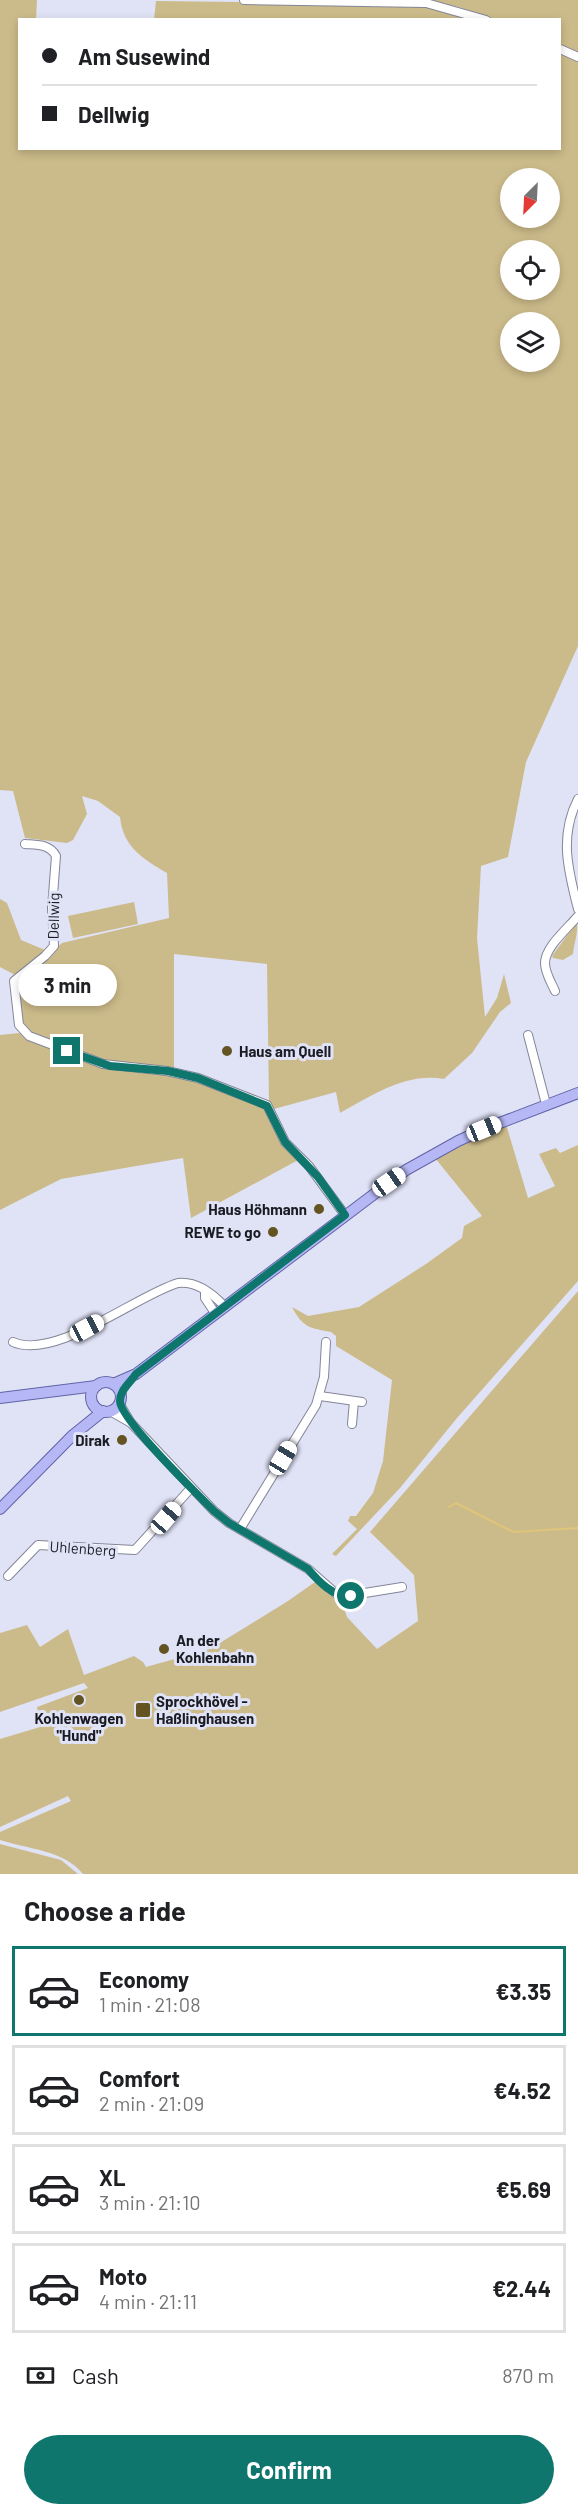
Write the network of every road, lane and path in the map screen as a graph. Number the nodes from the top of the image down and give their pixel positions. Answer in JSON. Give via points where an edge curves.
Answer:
{"nodes":[{"id":1,"x":244,"y":0,"type":"edge"},
{"id":2,"x":479,"y":18,"type":"edge"},
{"id":3,"x":561,"y":49,"type":"edge"},
{"id":4,"x":578,"y":57,"type":"edge"},
{"id":5,"x":578,"y":799,"type":"edge"},
{"id":6,"x":25,"y":844,"type":"dead end"},
{"id":7,"x":578,"y":909,"type":"edge"},
{"id":8,"x":578,"y":916,"type":"edge"},
{"id":9,"x":555,"y":991,"type":"dead end"},
{"id":10,"x":528,"y":1035,"type":"dead end"},
{"id":11,"x":578,"y":1093,"type":"edge"},
{"id":12,"x":546,"y":1104,"type":"junction"},
{"id":13,"x":345,"y":1215,"type":"junction"},
{"id":14,"x":220,"y":1309,"type":"junction"},
{"id":15,"x":13,"y":1342,"type":"dead end"},
{"id":16,"x":326,"y":1342,"type":"dead end"},
{"id":17,"x":96,"y":1386,"type":"junction"},
{"id":18,"x":66,"y":1391,"type":"junction"},
{"id":19,"x":118,"y":1394,"type":"junction"},
{"id":20,"x":320,"y":1396,"type":"junction"},
{"id":21,"x":0,"y":1398,"type":"edge"},
{"id":22,"x":92,"y":1400,"type":"junction"},
{"id":23,"x":106,"y":1411,"type":"junction"},
{"id":24,"x":131,"y":1423,"type":"junction"},
{"id":25,"x":352,"y":1424,"type":"dead end"},
{"id":26,"x":72,"y":1436,"type":"junction"},
{"id":27,"x":191,"y":1488,"type":"junction"},
{"id":28,"x":0,"y":1509,"type":"edge"},
{"id":29,"x":240,"y":1529,"type":"junction"},
{"id":30,"x":8,"y":1576,"type":"dead end"},
{"id":31,"x":402,"y":1587,"type":"dead end"}],
"edges":[{"from":1,"to":2,"type":"street","via":[[426,3]]},
{"from":3,"to":4,"type":"street"},
{"from":5,"to":7,"type":"street","via":[[570,817],[566,848]]},
{"from":6,"to":13,"type":"street","name":"Dellwig","via":[[45,846],[56,856],[54,946],[14,981],[17,1016],[23,1031],[95,1062],[198,1078],[267,1106],[285,1142],[318,1177]]},
{"from":8,"to":9,"type":"street","via":[[546,959]]},
{"from":10,"to":12,"type":"street"},
{"from":11,"to":12,"type":"main road"},
{"from":12,"to":13,"type":"main road","via":[[439,1150]]},
{"from":13,"to":14,"type":"main road"},
{"from":14,"to":15,"type":"street","via":[[213,1294],[189,1283],[178,1283],[70,1335],[27,1345]]},
{"from":14,"to":19,"type":"main road","via":[[136,1374]]},
{"from":16,"to":20,"type":"street"},
{"from":17,"to":18,"type":"main road"},
{"from":17,"to":19,"type":"main road","via":[[104,1382]]},
{"from":17,"to":22,"type":"main road"},
{"from":18,"to":21,"type":"main road"},
{"from":18,"to":22,"type":"main road"},
{"from":19,"to":23,"type":"main road"},
{"from":19,"to":24,"type":"street"},
{"from":20,"to":25,"type":"street","via":[[358,1401]]},
{"from":20,"to":29,"type":"street"},
{"from":22,"to":23,"type":"main road"},
{"from":22,"to":26,"type":"main road"},
{"from":23,"to":24,"type":"street"},
{"from":23,"to":26,"type":"main road"},
{"from":24,"to":27,"type":"street"},
{"from":26,"to":28,"type":"main road"},
{"from":27,"to":29,"type":"street"},
{"from":27,"to":30,"type":"street","name":"Uhlenberg","via":[[135,1550],[38,1545]]},
{"from":29,"to":31,"type":"street","via":[[308,1569],[340,1596]]}]}
